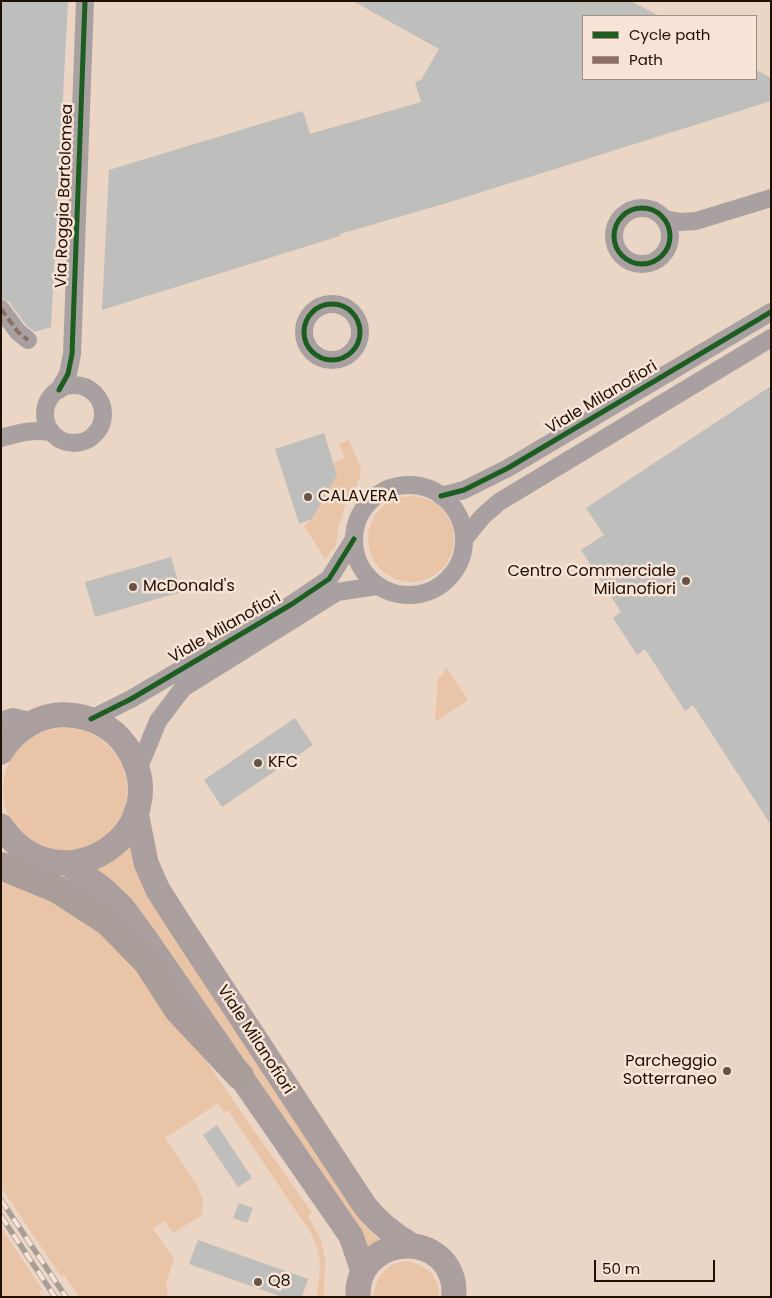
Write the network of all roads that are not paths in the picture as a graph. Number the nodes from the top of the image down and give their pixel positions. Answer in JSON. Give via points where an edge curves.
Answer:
{"nodes":[{"id":1,"x":85,"y":1,"type":"edge"},
{"id":2,"x":771,"y":198,"type":"edge"},
{"id":3,"x":665,"y":219,"type":"junction"},
{"id":4,"x":696,"y":222,"type":"junction"},
{"id":5,"x":669,"y":245,"type":"junction"},
{"id":6,"x":1,"y":309,"type":"edge"},
{"id":7,"x":771,"y":312,"type":"edge"},
{"id":8,"x":771,"y":338,"type":"edge"},
{"id":9,"x":28,"y":340,"type":"dead end"},
{"id":10,"x":72,"y":354,"type":"junction"},
{"id":11,"x":59,"y":390,"type":"junction"},
{"id":12,"x":91,"y":391,"type":"junction"},
{"id":13,"x":46,"y":409,"type":"junction"},
{"id":14,"x":22,"y":432,"type":"junction"},
{"id":15,"x":51,"y":432,"type":"junction"},
{"id":16,"x":1,"y":438,"type":"edge"},
{"id":17,"x":441,"y":496,"type":"junction"},
{"id":18,"x":354,"y":539,"type":"junction"},
{"id":19,"x":464,"y":539,"type":"junction"},
{"id":20,"x":377,"y":586,"type":"junction"},
{"id":21,"x":90,"y":718,"type":"junction"},
{"id":22,"x":1,"y":721,"type":"edge"},
{"id":23,"x":33,"y":722,"type":"junction"},
{"id":24,"x":1,"y":752,"type":"edge"},
{"id":25,"x":138,"y":770,"type":"junction"},
{"id":26,"x":136,"y":812,"type":"junction"},
{"id":27,"x":1,"y":826,"type":"edge"},
{"id":28,"x":67,"y":863,"type":"junction"},
{"id":29,"x":1,"y":866,"type":"edge"},
{"id":30,"x":240,"y":1076,"type":"junction"},
{"id":31,"x":411,"y":1245,"type":"junction"},
{"id":32,"x":363,"y":1271,"type":"junction"},
{"id":33,"x":358,"y":1297,"type":"edge"},
{"id":34,"x":454,"y":1297,"type":"edge"}],
"edges":[{"from":1,"to":10,"type":"street","name":"Via Roggia Bartolomea"},
{"from":2,"to":4,"type":"street"},
{"from":3,"to":4,"type":"street"},
{"from":3,"to":5,"type":"street","via":[[669,227]]},
{"from":3,"to":5,"type":"street","via":[[650,208],[631,209],[617,222],[614,238],[616,246],[627,259],[642,264],[658,259]]},
{"from":4,"to":5,"type":"street"},
{"from":6,"to":9,"type":"street"},
{"from":7,"to":17,"type":"street","name":"Viale Milanofiori","via":[[508,468],[464,490]]},
{"from":8,"to":19,"type":"street","name":"Viale Milanofiori","via":[[499,502]]},
{"from":10,"to":11,"type":"street","name":"Via Roggia Bartolomea","via":[[68,374]]},
{"from":10,"to":12,"type":"street","name":"Via Roggia Bartolomea","via":[[77,372]]},
{"from":11,"to":12,"type":"street","via":[[75,385]]},
{"from":11,"to":13,"type":"street"},
{"from":12,"to":15,"type":"street","via":[[103,410],[96,433],[73,443],[57,438]]},
{"from":13,"to":14,"type":"street"},
{"from":13,"to":15,"type":"street","via":[[45,417]]},
{"from":14,"to":15,"type":"street"},
{"from":14,"to":16,"type":"street"},
{"from":17,"to":18,"type":"street","name":"Viale Milanofiori","via":[[417,486],[390,489],[368,504],[358,520]]},
{"from":17,"to":19,"type":"street","name":"Viale Milanofiori","via":[[453,508],[461,523]]},
{"from":18,"to":20,"type":"street","name":"Viale Milanofiori","via":[[356,557],[364,573]]},
{"from":18,"to":21,"type":"street","name":"Viale Milanofiori","via":[[329,579],[131,699]]},
{"from":19,"to":20,"type":"street","name":"Viale Milanofiori","via":[[457,566],[439,586],[409,595],[396,594]]},
{"from":20,"to":25,"type":"street","name":"Viale Milanofiori","via":[[337,592],[182,688],[158,721]]},
{"from":21,"to":23,"type":"main road","name":"Viale Milanofiori","via":[[61,714]]},
{"from":21,"to":25,"type":"main road","name":"Viale Milanofiori","via":[[107,726],[121,739]]},
{"from":22,"to":23,"type":"street","via":[[13,717]]},
{"from":23,"to":24,"type":"main road","name":"Viale Milanofiori","via":[[14,736]]},
{"from":25,"to":26,"type":"main road","name":"Viale Milanofiori","via":[[140,797]]},
{"from":26,"to":28,"type":"main road","name":"Viale Milanofiori","via":[[120,840],[109,849],[90,859]]},
{"from":26,"to":31,"type":"main road","name":"Viale Milanofiori","via":[[146,863],[177,920],[365,1206],[389,1231]]},
{"from":27,"to":28,"type":"main road","name":"Viale Milanofiori","via":[[26,852],[44,860]]},
{"from":28,"to":30,"type":"main road","name":"Viale Milanofiori","via":[[122,907]]},
{"from":29,"to":30,"type":"highway","via":[[57,889],[108,922],[146,962],[178,1010]]},
{"from":30,"to":32,"type":"main road","name":"Viale Milanofiori","via":[[351,1236]]},
{"from":31,"to":32,"type":"main road","via":[[392,1247],[375,1256]]},
{"from":31,"to":34,"type":"main road","name":"Viale Milanofiori","via":[[436,1255],[446,1266],[453,1281]]},
{"from":32,"to":33,"type":"main road","via":[[357,1288]]}]}
